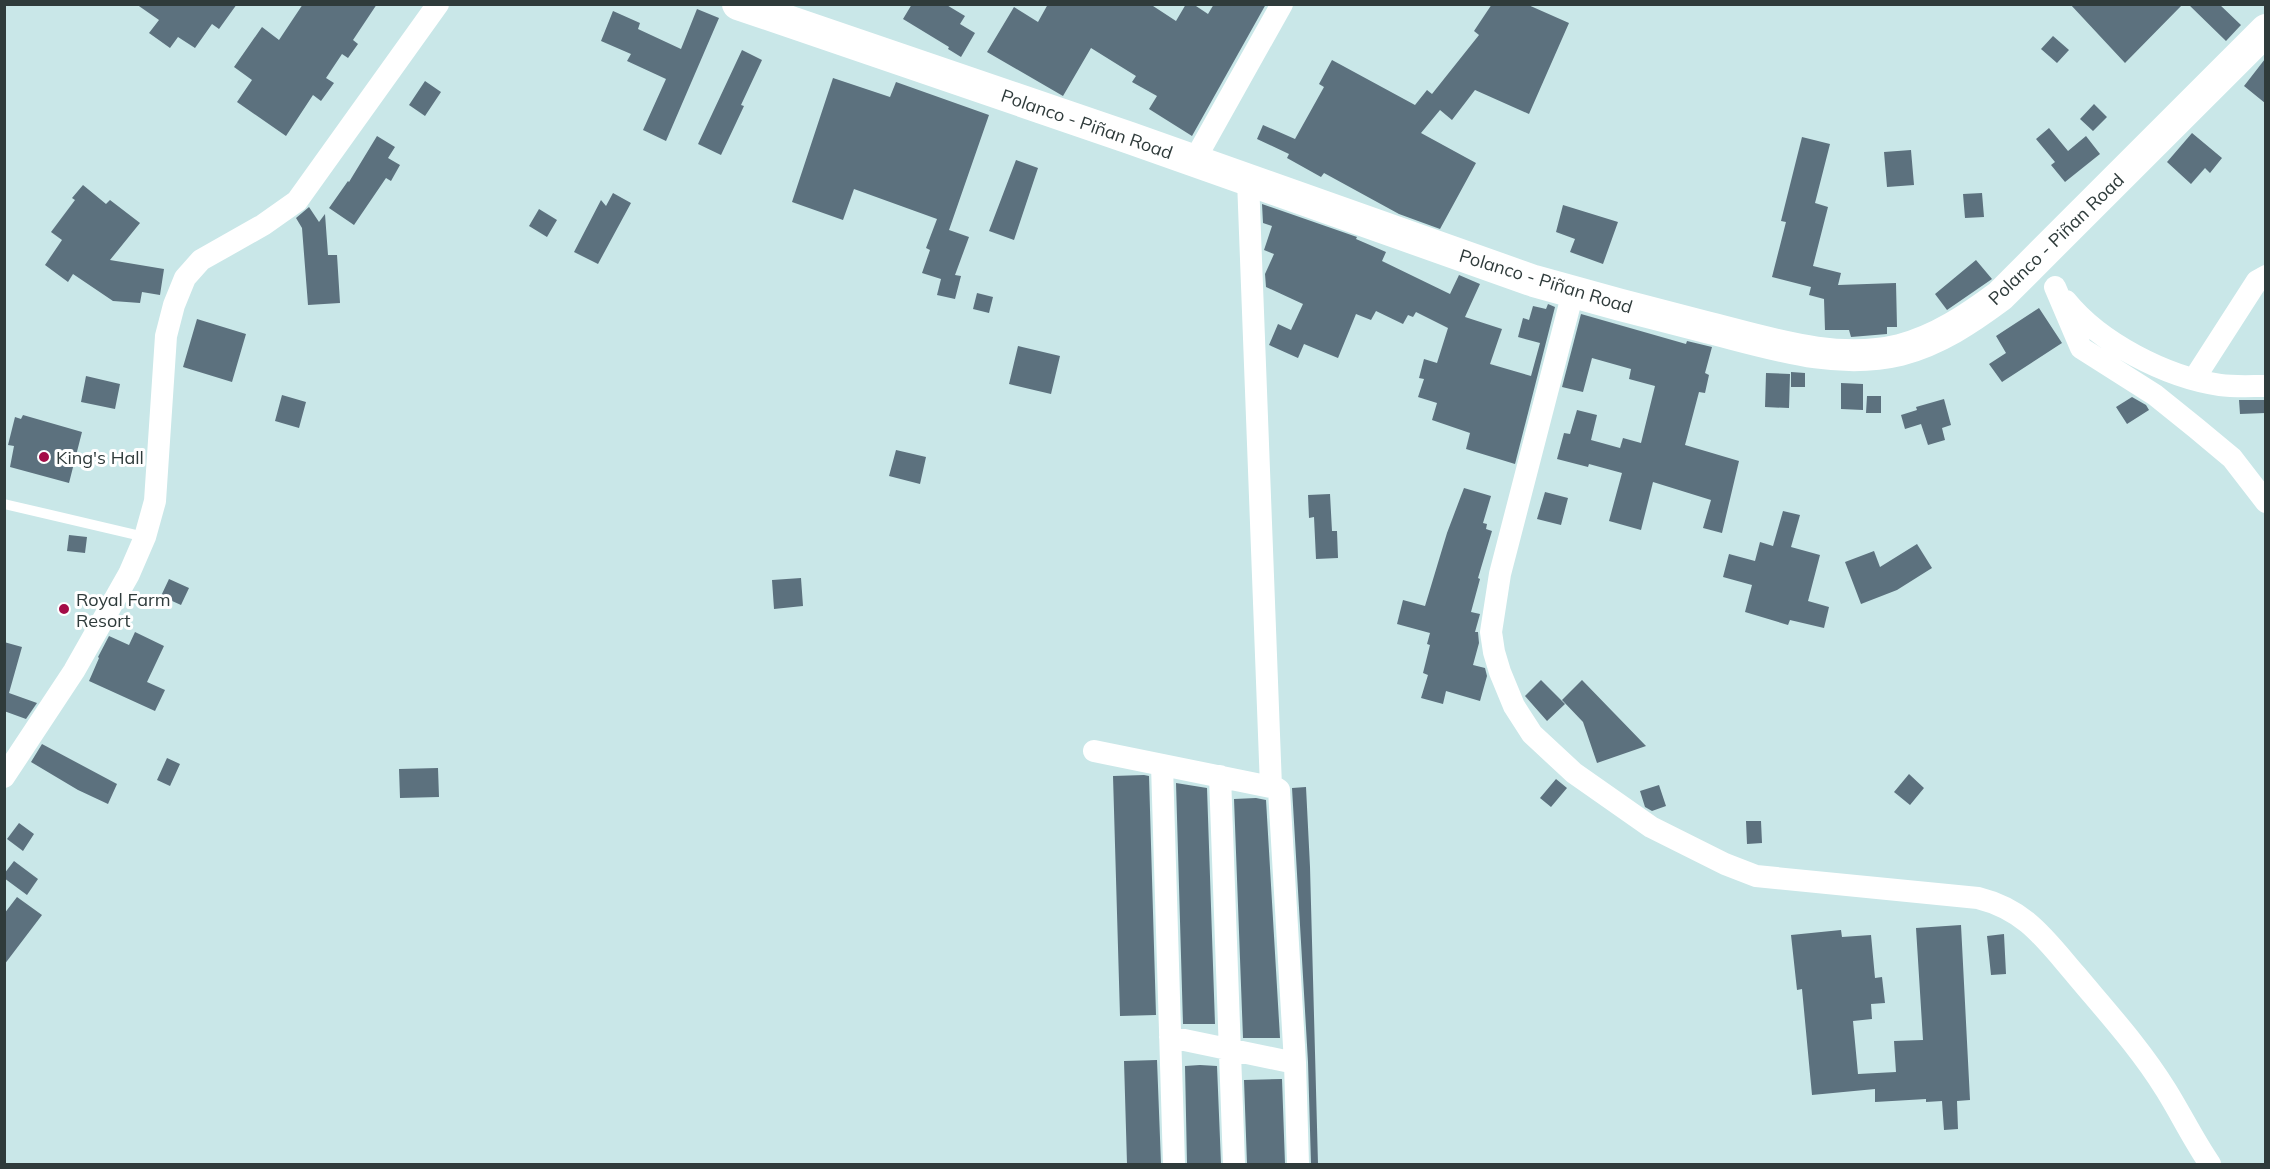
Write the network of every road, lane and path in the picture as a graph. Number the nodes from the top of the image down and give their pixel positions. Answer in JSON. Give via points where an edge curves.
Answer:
{"nodes":[{"id":1,"x":438,"y":4,"type":"edge"},
{"id":2,"x":738,"y":4,"type":"edge"},
{"id":3,"x":1282,"y":4,"type":"edge"},
{"id":4,"x":2265,"y":30,"type":"edge"},
{"id":5,"x":1194,"y":161,"type":"junction"},
{"id":6,"x":1248,"y":180,"type":"junction"},
{"id":7,"x":2034,"y":262,"type":"junction"},
{"id":8,"x":2265,"y":276,"type":"edge"},
{"id":9,"x":2055,"y":287,"type":"junction"},
{"id":10,"x":1573,"y":292,"type":"junction"},
{"id":11,"x":2194,"y":379,"type":"junction"},
{"id":12,"x":2265,"y":386,"type":"edge"},
{"id":13,"x":2265,"y":502,"type":"edge"},
{"id":14,"x":4,"y":504,"type":"edge"},
{"id":15,"x":145,"y":537,"type":"junction"},
{"id":16,"x":1094,"y":751,"type":"dead end"},
{"id":17,"x":1162,"y":765,"type":"junction"},
{"id":18,"x":1220,"y":776,"type":"junction"},
{"id":19,"x":4,"y":777,"type":"edge"},
{"id":20,"x":1271,"y":787,"type":"junction"},
{"id":21,"x":1170,"y":1037,"type":"junction"},
{"id":22,"x":1229,"y":1049,"type":"junction"},
{"id":23,"x":1295,"y":1063,"type":"junction"},
{"id":24,"x":1174,"y":1164,"type":"edge"},
{"id":25,"x":1234,"y":1164,"type":"edge"},
{"id":26,"x":1298,"y":1164,"type":"edge"},
{"id":27,"x":2210,"y":1164,"type":"edge"}],
"edges":[{"from":1,"to":15,"type":"street","via":[[297,201],[201,260],[186,278],[166,336],[155,501]]},
{"from":2,"to":5,"type":"main road","name":"Polanco - Piñan Road"},
{"from":3,"to":5,"type":"street"},
{"from":4,"to":7,"type":"main road","name":"Polanco - Piñan Road"},
{"from":5,"to":6,"type":"main road","name":"Polanco - Piñan Road"},
{"from":6,"to":10,"type":"main road","name":"Polanco - Piñan Road"},
{"from":6,"to":20,"type":"street"},
{"from":7,"to":9,"type":"street"},
{"from":7,"to":10,"type":"main road","name":"Polanco - Piñan Road","via":[[2000,296],[1938,338],[1867,355],[1826,355],[1785,347]]},
{"from":8,"to":11,"type":"street","via":[[2257,281]]},
{"from":9,"to":11,"type":"street","via":[[2077,315],[2120,347],[2164,370]]},
{"from":9,"to":13,"type":"street","via":[[2081,348],[2155,395],[2205,435],[2232,458]]},
{"from":10,"to":27,"type":"street","via":[[1500,574],[1491,632],[1494,652],[1514,706],[1532,734],[1574,772],[1651,827],[1756,876],[1968,896],[1999,903],[2021,915],[2137,1048]]},
{"from":11,"to":12,"type":"street","via":[[2221,385]]},
{"from":14,"to":15,"type":"lane"},
{"from":15,"to":19,"type":"street","via":[[129,574],[74,671]]},
{"from":16,"to":17,"type":"street"},
{"from":17,"to":18,"type":"street"},
{"from":17,"to":21,"type":"street"},
{"from":18,"to":20,"type":"street"},
{"from":18,"to":22,"type":"street"},
{"from":20,"to":23,"type":"street","via":[[1279,790],[1281,796]]},
{"from":21,"to":22,"type":"street"},
{"from":21,"to":24,"type":"street"},
{"from":22,"to":23,"type":"street"},
{"from":22,"to":25,"type":"street"},
{"from":23,"to":26,"type":"street"}]}
